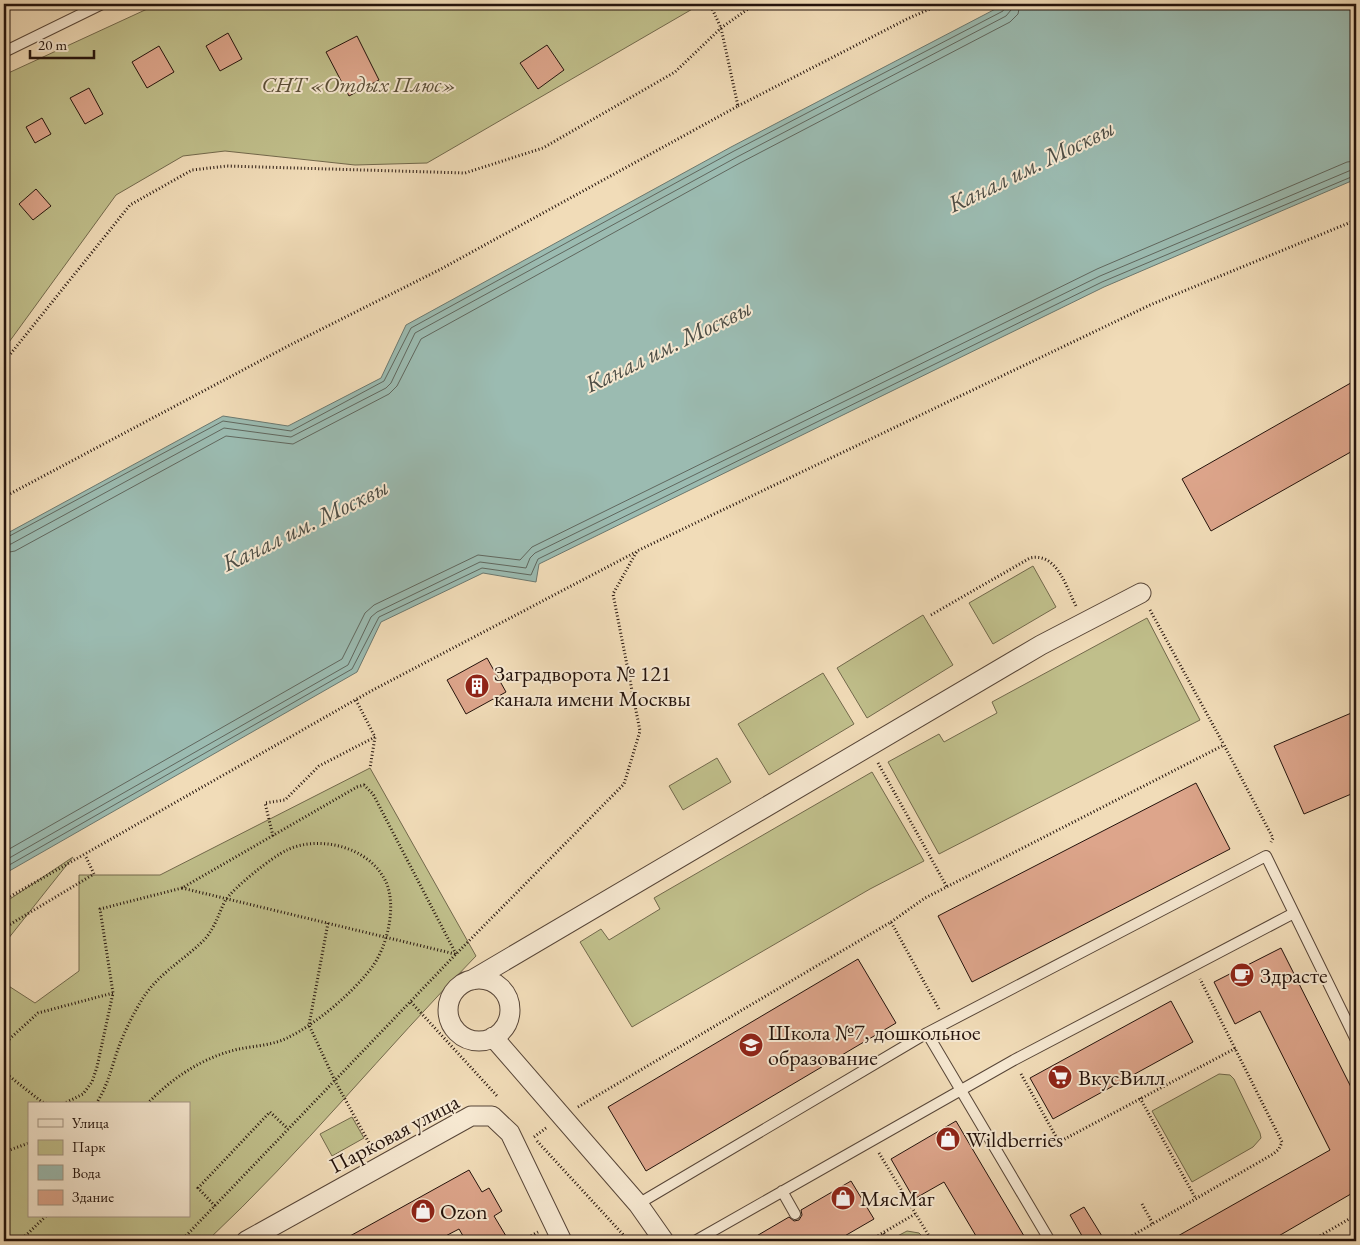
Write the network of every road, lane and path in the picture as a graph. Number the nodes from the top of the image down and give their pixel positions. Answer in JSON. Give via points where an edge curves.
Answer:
{"nodes":[{"id":1,"x":102,"y":4,"type":"edge"},
{"id":2,"x":710,"y":4,"type":"edge"},
{"id":3,"x":755,"y":4,"type":"edge"},
{"id":4,"x":941,"y":4,"type":"edge"},
{"id":5,"x":722,"y":28,"type":"junction"},
{"id":6,"x":4,"y":52,"type":"edge"},
{"id":7,"x":738,"y":106,"type":"junction"},
{"id":8,"x":1356,"y":220,"type":"edge"},
{"id":9,"x":4,"y":362,"type":"edge"},
{"id":10,"x":4,"y":497,"type":"edge"},
{"id":11,"x":637,"y":551,"type":"junction"},
{"id":12,"x":1141,"y":593,"type":"joint"},
{"id":13,"x":931,"y":615,"type":"dead end"},
{"id":14,"x":1085,"y":622,"type":"junction"},
{"id":15,"x":356,"y":700,"type":"junction"},
{"id":16,"x":374,"y":737,"type":"junction"},
{"id":17,"x":1224,"y":745,"type":"junction"},
{"id":18,"x":868,"y":746,"type":"junction"},
{"id":19,"x":370,"y":768,"type":"dead end"},
{"id":20,"x":273,"y":836,"type":"junction"},
{"id":21,"x":85,"y":855,"type":"junction"},
{"id":22,"x":1266,"y":856,"type":"junction"},
{"id":23,"x":947,"y":887,"type":"junction"},
{"id":24,"x":182,"y":888,"type":"junction"},
{"id":25,"x":226,"y":899,"type":"junction"},
{"id":26,"x":4,"y":900,"type":"edge"},
{"id":27,"x":1294,"y":913,"type":"junction"},
{"id":28,"x":892,"y":922,"type":"junction"},
{"id":29,"x":328,"y":923,"type":"junction"},
{"id":30,"x":4,"y":928,"type":"edge"},
{"id":31,"x":386,"y":938,"type":"junction"},
{"id":32,"x":456,"y":954,"type":"junction"},
{"id":33,"x":1194,"y":966,"type":"junction"},
{"id":34,"x":472,"y":980,"type":"junction"},
{"id":35,"x":113,"y":994,"type":"junction"},
{"id":36,"x":946,"y":1022,"type":"junction"},
{"id":37,"x":309,"y":1025,"type":"junction"},
{"id":38,"x":927,"y":1033,"type":"junction"},
{"id":39,"x":493,"y":1037,"type":"junction"},
{"id":40,"x":1356,"y":1040,"type":"edge"},
{"id":41,"x":4,"y":1044,"type":"edge"},
{"id":42,"x":1236,"y":1048,"type":"junction"},
{"id":43,"x":1014,"y":1060,"type":"junction"},
{"id":44,"x":4,"y":1072,"type":"edge"},
{"id":45,"x":335,"y":1081,"type":"junction"},
{"id":46,"x":962,"y":1089,"type":"junction"},
{"id":47,"x":1140,"y":1098,"type":"junction"},
{"id":48,"x":42,"y":1102,"type":"edge"},
{"id":49,"x":67,"y":1102,"type":"edge"},
{"id":50,"x":97,"y":1102,"type":"edge"},
{"id":51,"x":149,"y":1102,"type":"edge"},
{"id":52,"x":563,"y":1115,"type":"junction"},
{"id":53,"x":288,"y":1129,"type":"junction"},
{"id":54,"x":534,"y":1137,"type":"dead end"},
{"id":55,"x":871,"y":1140,"type":"junction"},
{"id":56,"x":28,"y":1143,"type":"edge"},
{"id":57,"x":4,"y":1152,"type":"edge"},
{"id":58,"x":382,"y":1166,"type":"junction"},
{"id":59,"x":782,"y":1191,"type":"junction"},
{"id":60,"x":1196,"y":1199,"type":"junction"},
{"id":61,"x":638,"y":1204,"type":"junction"},
{"id":62,"x":1142,"y":1204,"type":"dead end"},
{"id":63,"x":215,"y":1206,"type":"junction"},
{"id":64,"x":795,"y":1214,"type":"dead end"},
{"id":65,"x":915,"y":1214,"type":"junction"},
{"id":66,"x":1356,"y":1215,"type":"edge"},
{"id":67,"x":44,"y":1218,"type":"edge"},
{"id":68,"x":1153,"y":1224,"type":"junction"},
{"id":69,"x":884,"y":1232,"type":"junction"},
{"id":70,"x":20,"y":1241,"type":"edge"},
{"id":71,"x":181,"y":1241,"type":"edge"},
{"id":72,"x":246,"y":1241,"type":"edge"},
{"id":73,"x":562,"y":1241,"type":"edge"},
{"id":74,"x":664,"y":1241,"type":"edge"},
{"id":75,"x":695,"y":1241,"type":"edge"},
{"id":76,"x":869,"y":1241,"type":"edge"},
{"id":77,"x":889,"y":1241,"type":"edge"},
{"id":78,"x":932,"y":1241,"type":"edge"},
{"id":79,"x":1050,"y":1241,"type":"edge"},
{"id":80,"x":1123,"y":1241,"type":"edge"},
{"id":81,"x":1311,"y":1241,"type":"edge"}],
"edges":[{"from":1,"to":6,"type":"lane"},
{"from":2,"to":5,"type":"path"},
{"from":3,"to":5,"type":"path"},
{"from":4,"to":7,"type":"path"},
{"from":5,"to":7,"type":"path"},
{"from":5,"to":9,"type":"path","via":[[675,72],[543,148],[465,173],[227,166],[192,170],[130,205]]},
{"from":7,"to":10,"type":"path","via":[[441,269]]},
{"from":8,"to":11,"type":"path","via":[[1150,305]]},
{"from":11,"to":15,"type":"path"},
{"from":11,"to":32,"type":"path","via":[[613,594],[640,731],[624,784]]},
{"from":12,"to":14,"type":"street"},
{"from":12,"to":17,"type":"path"},
{"from":13,"to":14,"type":"path","via":[[1038,556],[1054,564]]},
{"from":14,"to":18,"type":"street"},
{"from":15,"to":16,"type":"path"},
{"from":15,"to":21,"type":"path"},
{"from":16,"to":19,"type":"path"},
{"from":16,"to":20,"type":"path","via":[[319,766],[284,800],[265,803]]},
{"from":17,"to":22,"type":"path","via":[[1273,838]]},
{"from":17,"to":23,"type":"path"},
{"from":18,"to":23,"type":"path"},
{"from":18,"to":34,"type":"street"},
{"from":20,"to":24,"type":"path"},
{"from":20,"to":32,"type":"path","via":[[358,787],[364,785],[369,788]]},
{"from":21,"to":26,"type":"path"},
{"from":21,"to":30,"type":"path","via":[[94,874]]},
{"from":22,"to":27,"type":"lane"},
{"from":22,"to":36,"type":"lane"},
{"from":23,"to":28,"type":"path","via":[[925,898]]},
{"from":24,"to":25,"type":"path"},
{"from":24,"to":35,"type":"path","via":[[100,909]]},
{"from":25,"to":29,"type":"path"},
{"from":25,"to":31,"type":"path","via":[[286,850],[302,844],[331,844],[366,858],[385,880],[390,923]]},
{"from":25,"to":50,"type":"path","via":[[214,927],[156,981],[143,998],[117,1050],[106,1086]]},
{"from":27,"to":33,"type":"lane"},
{"from":27,"to":40,"type":"lane"},
{"from":28,"to":36,"type":"path"},
{"from":28,"to":52,"type":"path"},
{"from":29,"to":31,"type":"path"},
{"from":29,"to":37,"type":"path"},
{"from":31,"to":32,"type":"path"},
{"from":31,"to":37,"type":"path","via":[[379,958],[356,986]]},
{"from":32,"to":45,"type":"path"},
{"from":33,"to":42,"type":"path"},
{"from":33,"to":43,"type":"lane"},
{"from":34,"to":39,"type":"street","via":[[490,981],[499,986],[510,1004],[506,1024]]},
{"from":34,"to":39,"type":"street","via":[[456,990],[448,1007],[449,1016],[458,1032],[466,1037],[475,1040]]},
{"from":35,"to":41,"type":"path","via":[[38,1013]]},
{"from":35,"to":49,"type":"path","via":[[92,1082],[83,1094]]},
{"from":36,"to":38,"type":"lane"},
{"from":37,"to":45,"type":"path"},
{"from":37,"to":51,"type":"path","via":[[288,1038],[209,1059],[184,1072]]},
{"from":38,"to":46,"type":"lane"},
{"from":38,"to":61,"type":"lane"},
{"from":39,"to":52,"type":"street"},
{"from":42,"to":47,"type":"path"},
{"from":42,"to":60,"type":"path","via":[[1282,1142],[1280,1149],[1273,1154]]},
{"from":43,"to":46,"type":"lane"},
{"from":43,"to":47,"type":"path","via":[[1059,1142]]},
{"from":44,"to":48,"type":"path"},
{"from":45,"to":53,"type":"path"},
{"from":45,"to":58,"type":"path"},
{"from":46,"to":55,"type":"lane"},
{"from":46,"to":79,"type":"lane"},
{"from":47,"to":60,"type":"path"},
{"from":52,"to":54,"type":"path"},
{"from":52,"to":61,"type":"street"},
{"from":53,"to":63,"type":"path"},
{"from":53,"to":63,"type":"path","via":[[270,1112],[198,1188]]},
{"from":55,"to":59,"type":"lane"},
{"from":55,"to":65,"type":"path"},
{"from":56,"to":57,"type":"path"},
{"from":58,"to":72,"type":"street","name":"Парковая улица"},
{"from":58,"to":73,"type":"street","name":"Парковая улица","via":[[472,1116],[492,1116],[510,1133]]},
{"from":59,"to":64,"type":"lane"},
{"from":59,"to":75,"type":"lane"},
{"from":60,"to":68,"type":"path"},
{"from":61,"to":74,"type":"street"},
{"from":62,"to":68,"type":"path"},
{"from":63,"to":71,"type":"path"},
{"from":65,"to":69,"type":"path"},
{"from":65,"to":78,"type":"path"},
{"from":66,"to":81,"type":"path"},
{"from":67,"to":70,"type":"path"},
{"from":68,"to":80,"type":"path"},
{"from":69,"to":76,"type":"path"},
{"from":69,"to":77,"type":"path"}]}
